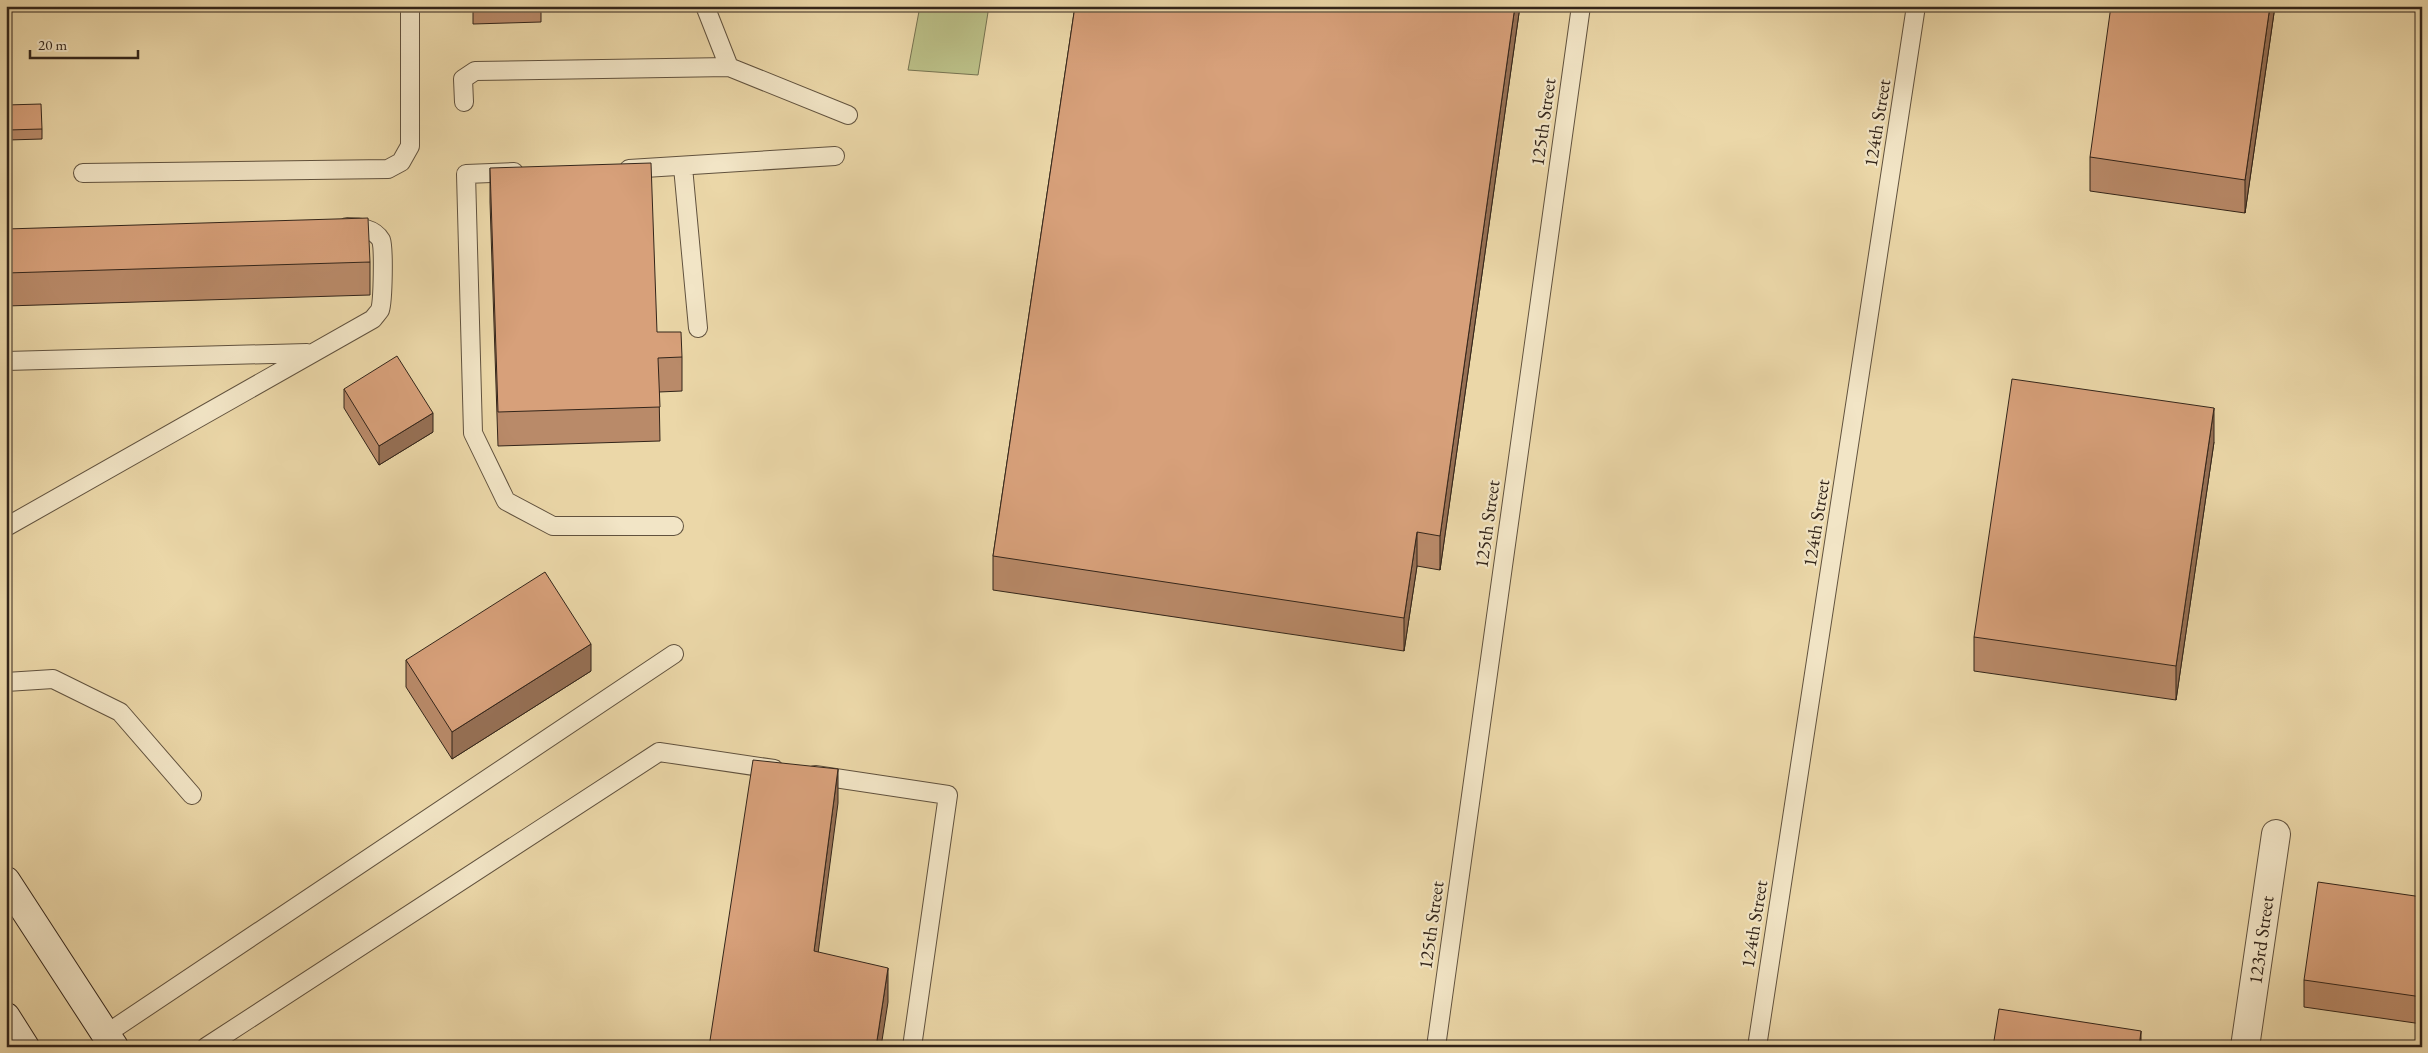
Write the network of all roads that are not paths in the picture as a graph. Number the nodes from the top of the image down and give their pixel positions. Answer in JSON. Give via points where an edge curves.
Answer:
{"nodes":[{"id":1,"x":410,"y":6,"type":"edge"},
{"id":2,"x":705,"y":6,"type":"edge"},
{"id":3,"x":1581,"y":6,"type":"edge"},
{"id":4,"x":1916,"y":6,"type":"edge"},
{"id":5,"x":729,"y":67,"type":"junction"},
{"id":6,"x":464,"y":102,"type":"dead end"},
{"id":7,"x":848,"y":115,"type":"dead end"},
{"id":8,"x":835,"y":156,"type":"dead end"},
{"id":9,"x":683,"y":167,"type":"junction"},
{"id":10,"x":616,"y":169,"type":"edge"},
{"id":11,"x":536,"y":172,"type":"edge"},
{"id":12,"x":83,"y":173,"type":"dead end"},
{"id":13,"x":331,"y":228,"type":"edge"},
{"id":14,"x":698,"y":328,"type":"dead end"},
{"id":15,"x":310,"y":353,"type":"junction"},
{"id":16,"x":6,"y":361,"type":"edge"},
{"id":17,"x":674,"y":526,"type":"dead end"},
{"id":18,"x":6,"y":527,"type":"edge"},
{"id":19,"x":674,"y":654,"type":"dead end"},
{"id":20,"x":6,"y":682,"type":"edge"},
{"id":21,"x":192,"y":795,"type":"dead end"},
{"id":22,"x":2276,"y":834,"type":"dead end"},
{"id":23,"x":6,"y":882,"type":"edge"},
{"id":24,"x":6,"y":1017,"type":"edge"},
{"id":25,"x":110,"y":1040,"type":"edge"},
{"id":26,"x":25,"y":1047,"type":"edge"},
{"id":27,"x":206,"y":1047,"type":"edge"},
{"id":28,"x":912,"y":1047,"type":"edge"},
{"id":29,"x":1436,"y":1047,"type":"edge"},
{"id":30,"x":1757,"y":1047,"type":"edge"},
{"id":31,"x":2245,"y":1047,"type":"edge"}],
"edges":[{"from":1,"to":12,"type":"lane","via":[[410,146],[401,162],[388,169]]},
{"from":2,"to":5,"type":"lane"},
{"from":3,"to":29,"type":"lane","name":"125th Street"},
{"from":4,"to":30,"type":"lane","name":"124th Street"},
{"from":5,"to":6,"type":"lane","via":[[475,71],[464,79]]},
{"from":5,"to":7,"type":"lane"},
{"from":8,"to":9,"type":"lane"},
{"from":9,"to":10,"type":"lane"},
{"from":9,"to":14,"type":"lane"},
{"from":11,"to":17,"type":"lane","via":[[466,174],[473,433],[506,501],[553,526]]},
{"from":13,"to":15,"type":"lane","via":[[360,227],[374,232],[381,241],[383,296],[380,311],[373,319]]},
{"from":15,"to":16,"type":"lane"},
{"from":15,"to":18,"type":"lane"},
{"from":19,"to":25,"type":"lane"},
{"from":20,"to":21,"type":"lane","via":[[53,679],[120,712]]},
{"from":22,"to":31,"type":"main road","name":"123rd Street"},
{"from":23,"to":25,"type":"main road"},
{"from":24,"to":26,"type":"main road"},
{"from":27,"to":28,"type":"lane","via":[[659,752],[948,795]]}]}
